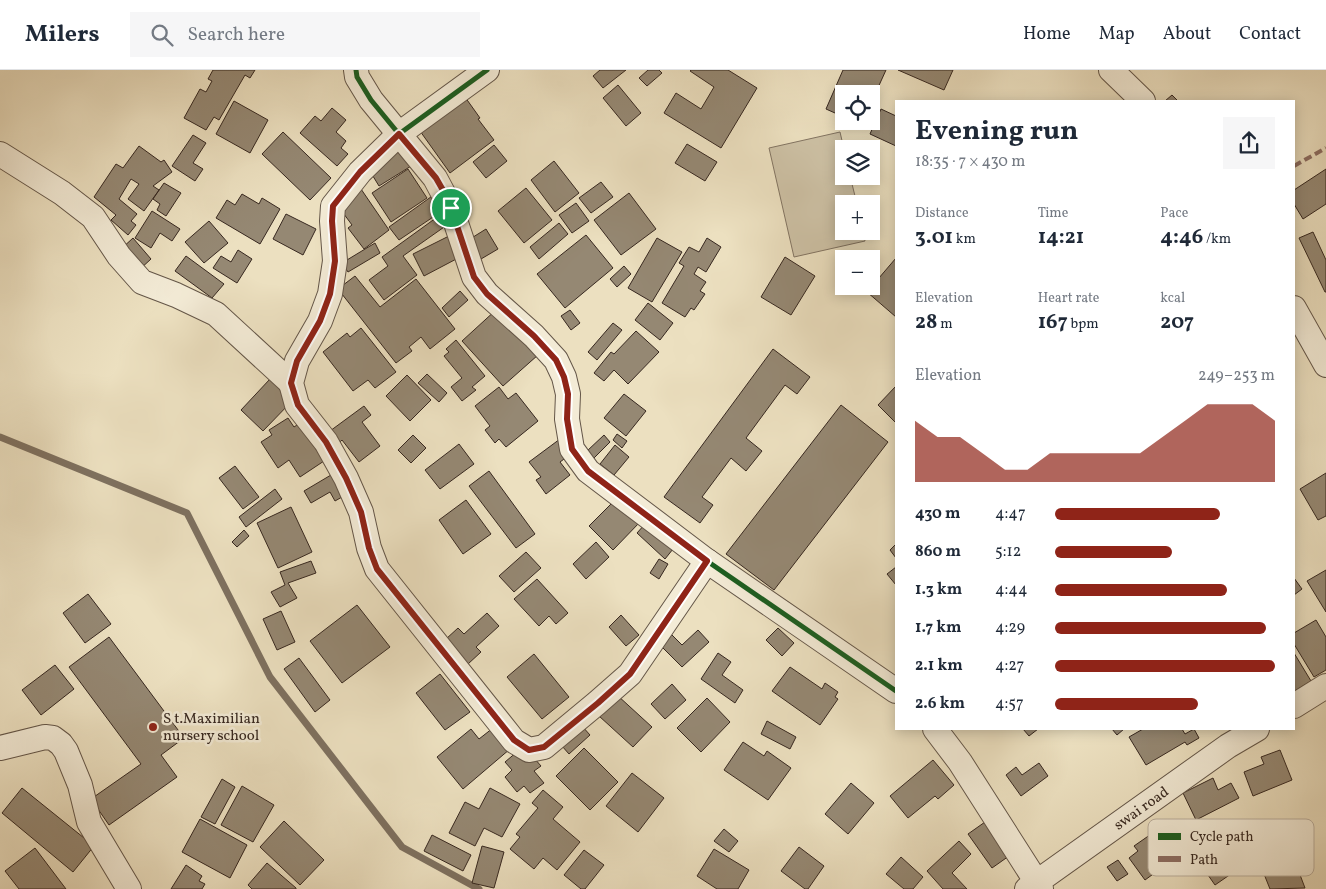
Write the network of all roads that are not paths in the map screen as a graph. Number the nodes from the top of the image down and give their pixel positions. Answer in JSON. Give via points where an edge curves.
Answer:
{"nodes":[{"id":1,"x":356,"y":70,"type":"edge"},
{"id":2,"x":487,"y":70,"type":"edge"},
{"id":3,"x":1111,"y":70,"type":"edge"},
{"id":4,"x":1142,"y":100,"type":"edge"},
{"id":5,"x":399,"y":134,"type":"junction"},
{"id":6,"x":0,"y":154,"type":"edge"},
{"id":7,"x":1295,"y":310,"type":"edge"},
{"id":8,"x":1326,"y":365,"type":"edge"},
{"id":9,"x":291,"y":383,"type":"junction"},
{"id":10,"x":707,"y":561,"type":"junction"},
{"id":11,"x":1326,"y":686,"type":"edge"},
{"id":12,"x":895,"y":690,"type":"edge"},
{"id":13,"x":1295,"y":705,"type":"edge"},
{"id":14,"x":936,"y":730,"type":"edge"},
{"id":15,"x":1255,"y":730,"type":"edge"},
{"id":16,"x":0,"y":748,"type":"edge"},
{"id":17,"x":1035,"y":887,"type":"edge"},
{"id":18,"x":129,"y":889,"type":"edge"}],
"edges":[{"from":1,"to":5,"type":"street","via":[[371,100]]},
{"from":2,"to":5,"type":"street"},
{"from":3,"to":4,"type":"street"},
{"from":5,"to":9,"type":"street","via":[[360,172],[333,206],[335,261],[330,294],[320,321],[297,361]]},
{"from":5,"to":10,"type":"street","via":[[444,192],[474,277],[487,294],[556,360],[568,394],[567,419],[572,449],[588,471]]},
{"from":6,"to":9,"type":"street","via":[[93,217],[119,256],[142,282],[216,314]]},
{"from":7,"to":8,"type":"street"},
{"from":9,"to":10,"type":"street","via":[[298,405],[326,442],[346,478],[361,512],[377,569],[514,740],[529,750],[544,747],[630,674]]},
{"from":10,"to":12,"type":"street"},
{"from":11,"to":13,"type":"street"},
{"from":14,"to":17,"type":"street","via":[[960,762]]},
{"from":15,"to":17,"type":"street","name":"swai road","via":[[1228,746]]},
{"from":16,"to":18,"type":"street","via":[[45,737],[62,744],[80,785],[89,822]]}]}
